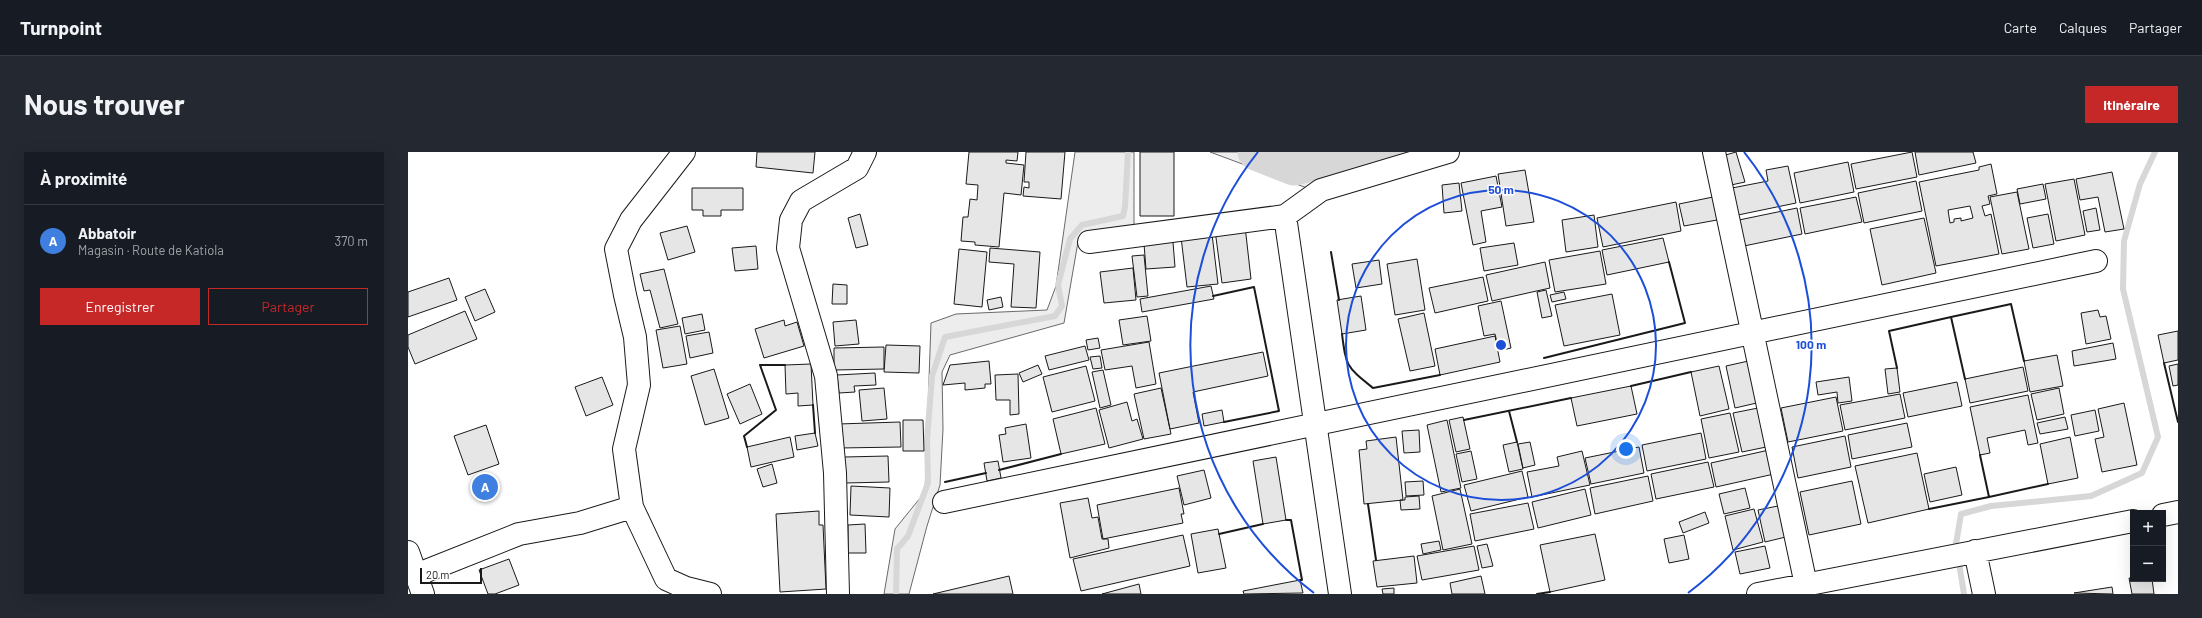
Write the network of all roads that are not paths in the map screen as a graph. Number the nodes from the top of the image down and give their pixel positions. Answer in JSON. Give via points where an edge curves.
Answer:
{"nodes":[{"id":1,"x":684,"y":152,"type":"edge"},
{"id":2,"x":865,"y":152,"type":"edge"},
{"id":3,"x":1448,"y":152,"type":"edge"},
{"id":4,"x":1714,"y":152,"type":"edge"},
{"id":5,"x":1285,"y":216,"type":"junction"},
{"id":6,"x":1089,"y":242,"type":"dead end"},
{"id":7,"x":2096,"y":261,"type":"dead end"},
{"id":8,"x":1752,"y":333,"type":"junction"},
{"id":9,"x":1315,"y":424,"type":"junction"},
{"id":10,"x":944,"y":502,"type":"dead end"},
{"id":11,"x":632,"y":507,"type":"junction"},
{"id":12,"x":2130,"y":522,"type":"edge"},
{"id":13,"x":408,"y":552,"type":"edge"},
{"id":14,"x":1975,"y":552,"type":"junction"},
{"id":15,"x":420,"y":585,"type":"edge"},
{"id":16,"x":1806,"y":585,"type":"junction"},
{"id":17,"x":710,"y":594,"type":"edge"},
{"id":18,"x":838,"y":594,"type":"edge"},
{"id":19,"x":1340,"y":594,"type":"edge"},
{"id":20,"x":1758,"y":594,"type":"edge"},
{"id":21,"x":1984,"y":594,"type":"edge"}],
"edges":[{"from":1,"to":11,"type":"main road","via":[[631,220],[616,249],[635,337],[639,385],[624,449]]},
{"from":2,"to":18,"type":"main road","via":[[857,168],[801,201],[791,220],[788,248],[826,376],[835,473]]},
{"from":3,"to":5,"type":"main road","via":[[1321,190]]},
{"from":4,"to":8,"type":"main road"},
{"from":5,"to":6,"type":"main road"},
{"from":5,"to":9,"type":"main road"},
{"from":7,"to":8,"type":"main road"},
{"from":8,"to":9,"type":"main road"},
{"from":8,"to":16,"type":"main road"},
{"from":9,"to":10,"type":"main road"},
{"from":9,"to":19,"type":"main road"},
{"from":11,"to":15,"type":"main road","via":[[580,523],[519,534]]},
{"from":11,"to":17,"type":"main road","via":[[666,579],[686,588]]},
{"from":12,"to":14,"type":"main road"},
{"from":13,"to":15,"type":"main road"},
{"from":14,"to":16,"type":"main road"},
{"from":14,"to":21,"type":"main road"},
{"from":16,"to":20,"type":"main road"}]}
